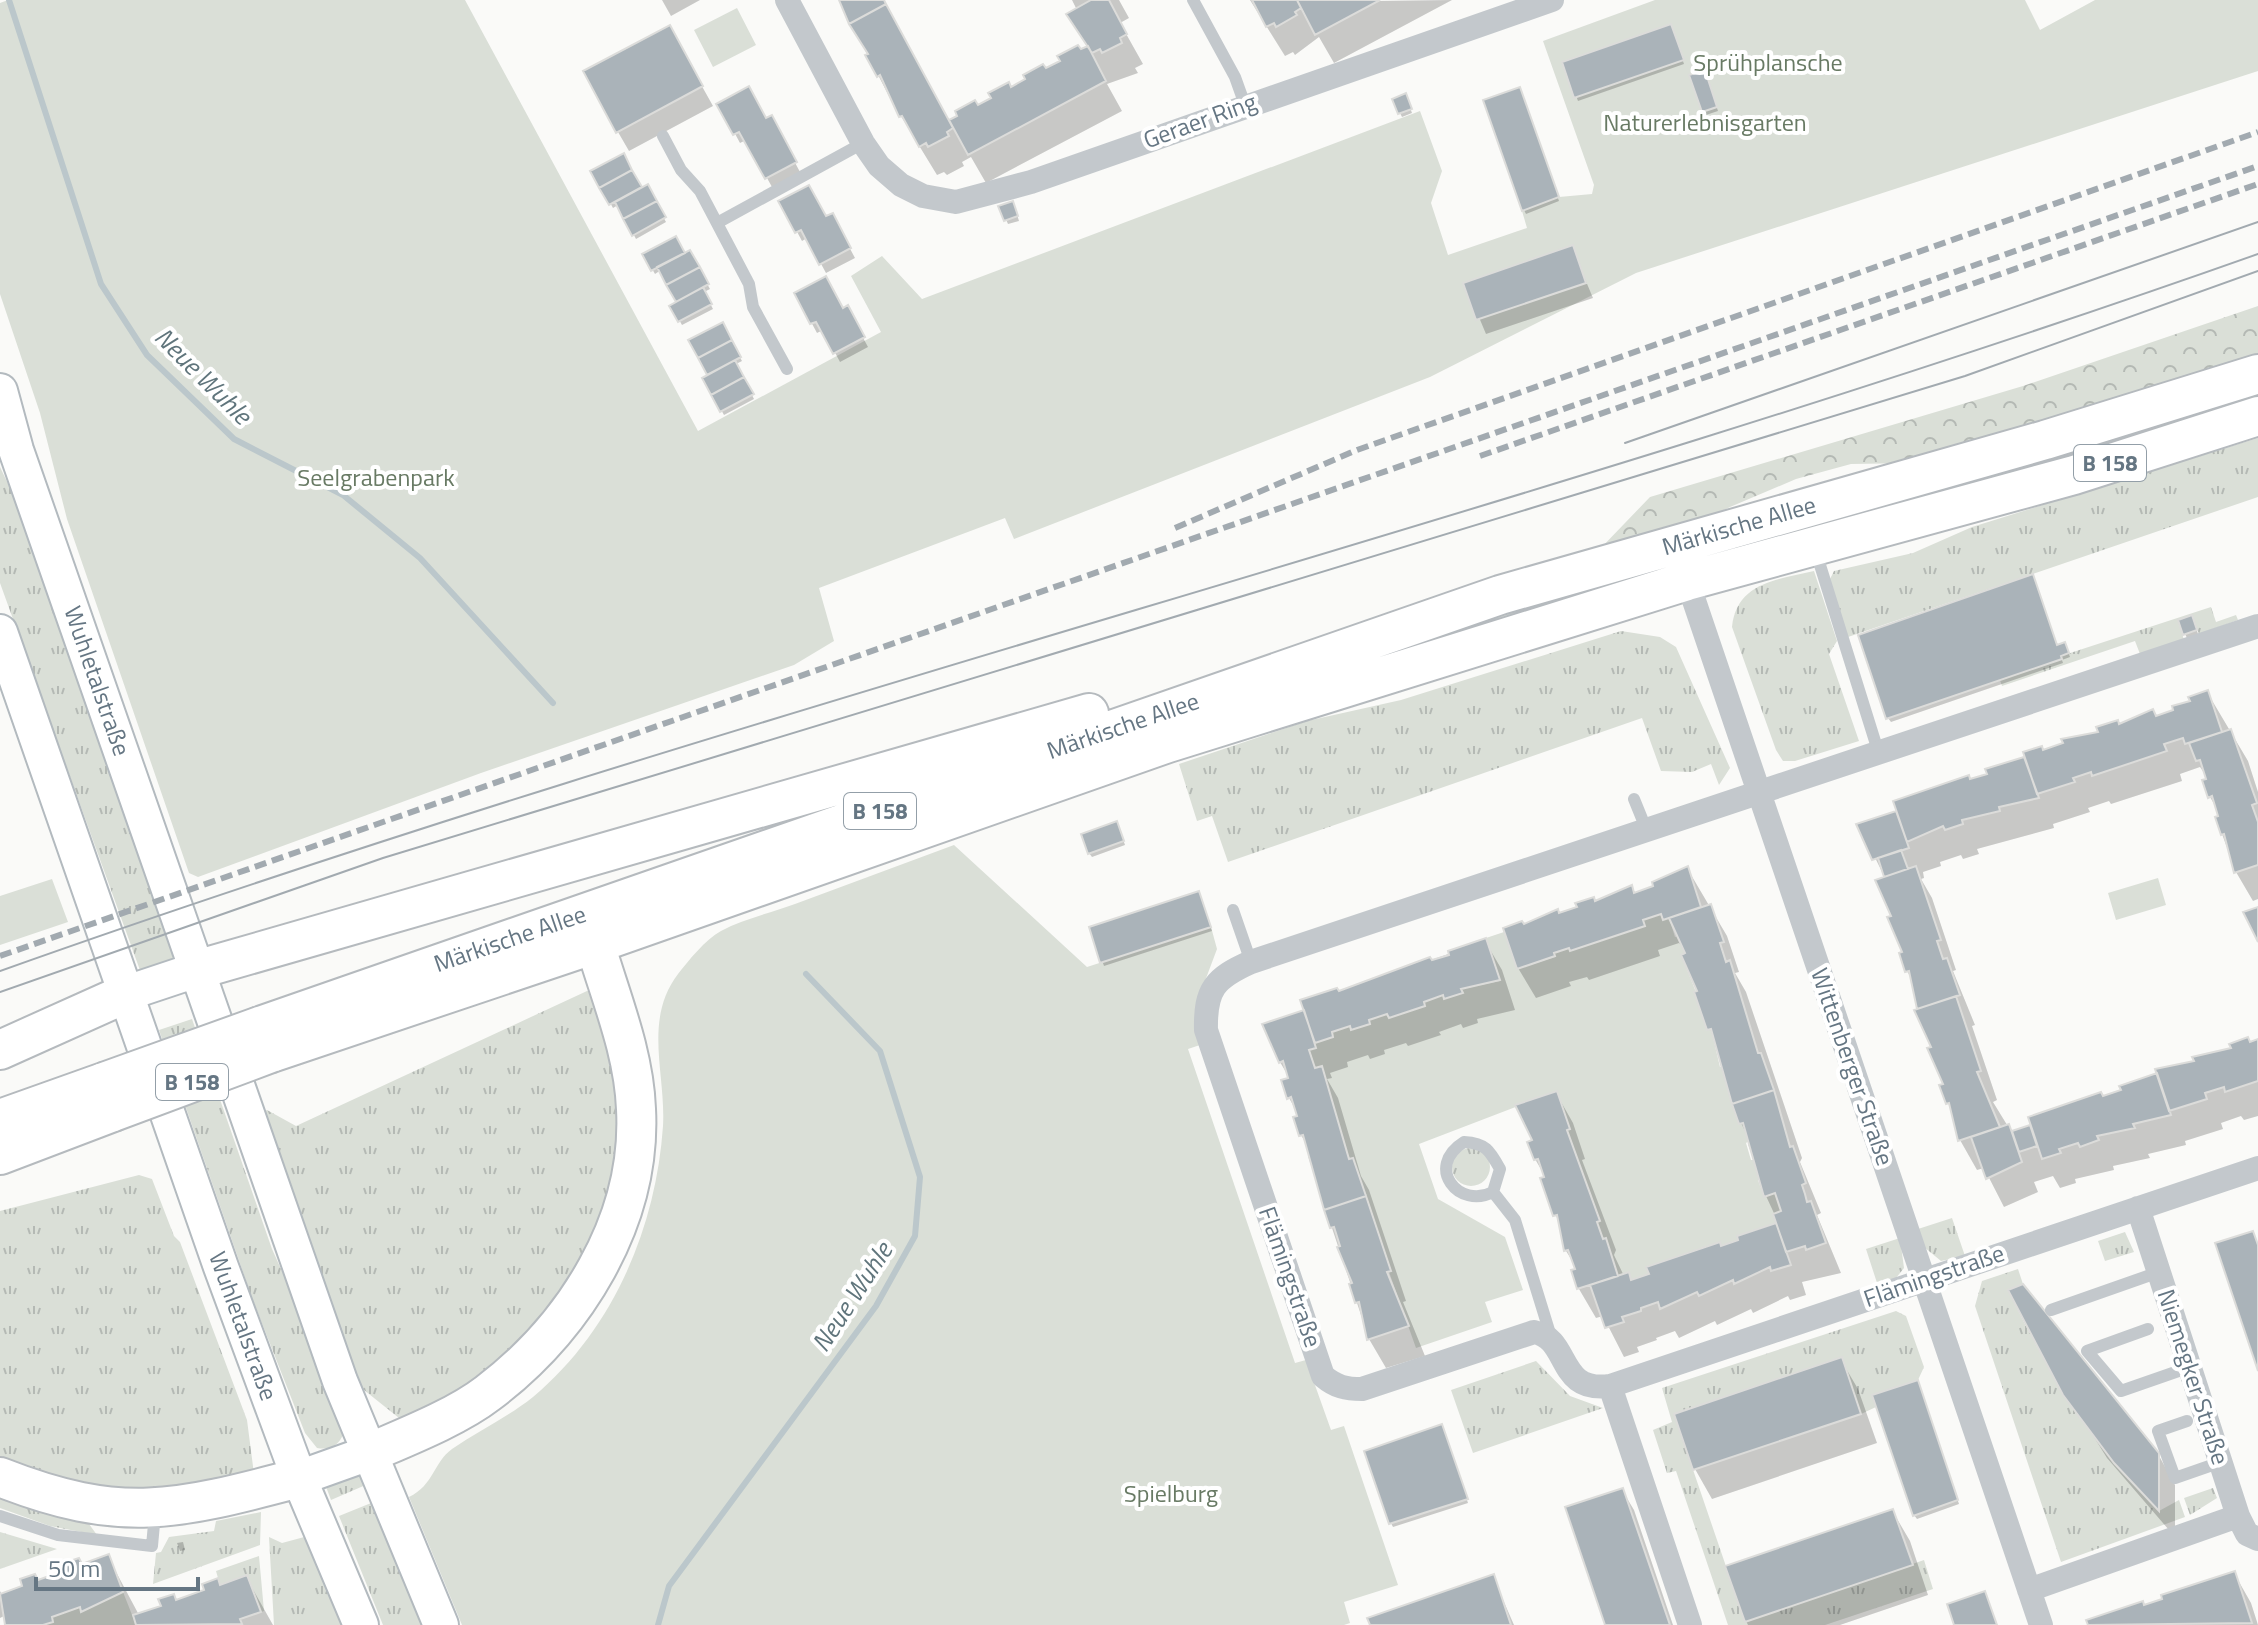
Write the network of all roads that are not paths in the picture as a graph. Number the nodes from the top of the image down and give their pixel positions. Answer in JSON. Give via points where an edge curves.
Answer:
{"nodes":[{"id":1,"x":787,"y":0,"type":"edge"},
{"id":2,"x":1193,"y":0,"type":"edge"},
{"id":3,"x":1552,"y":0,"type":"edge"},
{"id":4,"x":1245,"y":105,"type":"junction"},
{"id":5,"x":663,"y":136,"type":"dead end"},
{"id":6,"x":863,"y":143,"type":"junction"},
{"id":7,"x":717,"y":223,"type":"junction"},
{"id":8,"x":787,"y":369,"type":"dead end"},
{"id":9,"x":2258,"y":374,"type":"edge"},
{"id":10,"x":0,"y":391,"type":"edge"},
{"id":11,"x":2258,"y":416,"type":"edge"},
{"id":12,"x":1675,"y":543,"type":"junction"},
{"id":13,"x":1814,"y":546,"type":"junction"},
{"id":14,"x":1687,"y":581,"type":"junction"},
{"id":15,"x":1500,"y":595,"type":"junction"},
{"id":16,"x":2258,"y":626,"type":"edge"},
{"id":17,"x":0,"y":632,"type":"edge"},
{"id":18,"x":1879,"y":754,"type":"junction"},
{"id":19,"x":1760,"y":794,"type":"junction"},
{"id":20,"x":1634,"y":799,"type":"dead end"},
{"id":21,"x":1647,"y":831,"type":"junction"},
{"id":22,"x":1233,"y":910,"type":"dead end"},
{"id":23,"x":600,"y":959,"type":"junction"},
{"id":24,"x":1251,"y":962,"type":"junction"},
{"id":25,"x":196,"y":970,"type":"junction"},
{"id":26,"x":127,"y":993,"type":"junction"},
{"id":27,"x":266,"y":1039,"type":"junction"},
{"id":28,"x":0,"y":1050,"type":"edge"},
{"id":29,"x":108,"y":1097,"type":"junction"},
{"id":30,"x":0,"y":1119,"type":"edge"},
{"id":31,"x":0,"y":1155,"type":"edge"},
{"id":32,"x":2258,"y":1168,"type":"edge"},
{"id":33,"x":1493,"y":1192,"type":"junction"},
{"id":34,"x":2138,"y":1208,"type":"junction"},
{"id":35,"x":2159,"y":1272,"type":"junction"},
{"id":36,"x":1924,"y":1280,"type":"junction"},
{"id":37,"x":2051,"y":1310,"type":"dead end"},
{"id":38,"x":2148,"y":1329,"type":"dead end"},
{"id":39,"x":1552,"y":1340,"type":"junction"},
{"id":40,"x":2190,"y":1367,"type":"junction"},
{"id":41,"x":1610,"y":1386,"type":"junction"},
{"id":42,"x":2187,"y":1421,"type":"dead end"},
{"id":43,"x":369,"y":1453,"type":"junction"},
{"id":44,"x":2221,"y":1462,"type":"junction"},
{"id":45,"x":0,"y":1477,"type":"edge"},
{"id":46,"x":299,"y":1478,"type":"junction"},
{"id":47,"x":156,"y":1509,"type":"junction"},
{"id":48,"x":0,"y":1516,"type":"edge"},
{"id":49,"x":2238,"y":1516,"type":"junction"},
{"id":50,"x":2258,"y":1539,"type":"edge"},
{"id":51,"x":2029,"y":1590,"type":"junction"},
{"id":52,"x":361,"y":1625,"type":"edge"},
{"id":53,"x":441,"y":1625,"type":"edge"},
{"id":54,"x":1690,"y":1625,"type":"edge"},
{"id":55,"x":2041,"y":1625,"type":"edge"}],
"edges":[{"from":1,"to":6,"type":"street","name":"Geraer Ring"},
{"from":2,"to":4,"type":"lane"},
{"from":3,"to":4,"type":"street","name":"Geraer Ring"},
{"from":4,"to":6,"type":"street","name":"Geraer Ring","via":[[1031,182],[956,202],[923,196],[901,185]]},
{"from":5,"to":7,"type":"lane"},
{"from":6,"to":7,"type":"lane"},
{"from":7,"to":8,"type":"lane"},
{"from":9,"to":12,"type":"main road","name":"Märkische Allee","number":"B 158","via":[[2045,440]]},
{"from":10,"to":25,"type":"main road","name":"Wuhletalstraße"},
{"from":11,"to":13,"type":"main road","name":"Märkische Allee","number":"B 158","via":[[2074,475]]},
{"from":12,"to":14,"type":"street","name":"Wittenberger Straße"},
{"from":12,"to":15,"type":"main road","name":"Märkische Allee","number":"B 158"},
{"from":13,"to":14,"type":"main road","name":"Märkische Allee","number":"B 158"},
{"from":13,"to":18,"type":"lane"},
{"from":14,"to":19,"type":"street","name":"Wittenberger Straße"},
{"from":14,"to":23,"type":"main road","name":"Märkische Allee","number":"B 158","via":[[1168,743]]},
{"from":15,"to":25,"type":"main road"},
{"from":15,"to":27,"type":"main road","name":"Märkische Allee","number":"B 158"},
{"from":16,"to":18,"type":"street"},
{"from":17,"to":26,"type":"main road","name":"Wuhletalstraße"},
{"from":18,"to":19,"type":"street"},
{"from":19,"to":21,"type":"street"},
{"from":19,"to":36,"type":"street","name":"Wittenberger Straße"},
{"from":20,"to":21,"type":"lane"},
{"from":21,"to":24,"type":"street"},
{"from":22,"to":24,"type":"lane"},
{"from":23,"to":27,"type":"main road","name":"Märkische Allee","number":"B 158"},
{"from":23,"to":43,"type":"main road","via":[[627,1051],[636,1109],[633,1160],[601,1264],[572,1310],[532,1357],[486,1395]]},
{"from":24,"to":39,"type":"street","name":"Flämingstraße","via":[[1223,975],[1211,992],[1206,1030],[1323,1376],[1340,1387],[1362,1389],[1534,1332]]},
{"from":25,"to":26,"type":"main road"},
{"from":25,"to":43,"type":"main road","name":"Wuhletalstraße"},
{"from":26,"to":28,"type":"main road"},
{"from":26,"to":46,"type":"main road","name":"Wuhletalstraße"},
{"from":27,"to":29,"type":"main road","name":"Märkische Allee","number":"B 158","bridge":true},
{"from":29,"to":30,"type":"main road","name":"Märkische Allee","number":"B 158"},
{"from":29,"to":31,"type":"main road","name":"Märkische Allee","number":"B 158"},
{"from":32,"to":34,"type":"street","name":"Flämingstraße"},
{"from":33,"to":33,"type":"lane","via":[[1500,1169],[1490,1150],[1480,1142],[1464,1142],[1450,1151],[1444,1165],[1448,1181],[1475,1197]]},
{"from":33,"to":39,"type":"lane","via":[[1515,1220]]},
{"from":34,"to":35,"type":"street","name":"Niemegker Straße"},
{"from":34,"to":36,"type":"street","name":"Flämingstraße"},
{"from":35,"to":37,"type":"lane"},
{"from":35,"to":40,"type":"street","name":"Niemegker Straße"},
{"from":36,"to":41,"type":"street","name":"Flämingstraße"},
{"from":36,"to":51,"type":"street","name":"Wittenberger Straße"},
{"from":38,"to":40,"type":"lane","via":[[2087,1351],[2121,1391]]},
{"from":39,"to":41,"type":"street","via":[[1578,1381]]},
{"from":40,"to":44,"type":"street","name":"Niemegker Straße"},
{"from":41,"to":54,"type":"street"},
{"from":42,"to":44,"type":"lane","via":[[2158,1431],[2175,1478]]},
{"from":43,"to":46,"type":"main road"},
{"from":43,"to":53,"type":"main road","name":"Wuhletalstraße"},
{"from":44,"to":49,"type":"street","name":"Niemegker Straße"},
{"from":45,"to":47,"type":"main road","via":[[49,1496],[109,1508]]},
{"from":46,"to":47,"type":"main road","via":[[205,1503]]},
{"from":46,"to":52,"type":"main road","name":"Wuhletalstraße"},
{"from":47,"to":48,"type":"lane","via":[[152,1546],[58,1535]]},
{"from":49,"to":50,"type":"street","name":"Niemegker Straße","via":[[2247,1534]]},
{"from":49,"to":51,"type":"street"},
{"from":51,"to":55,"type":"street","name":"Wittenberger Straße"}]}
